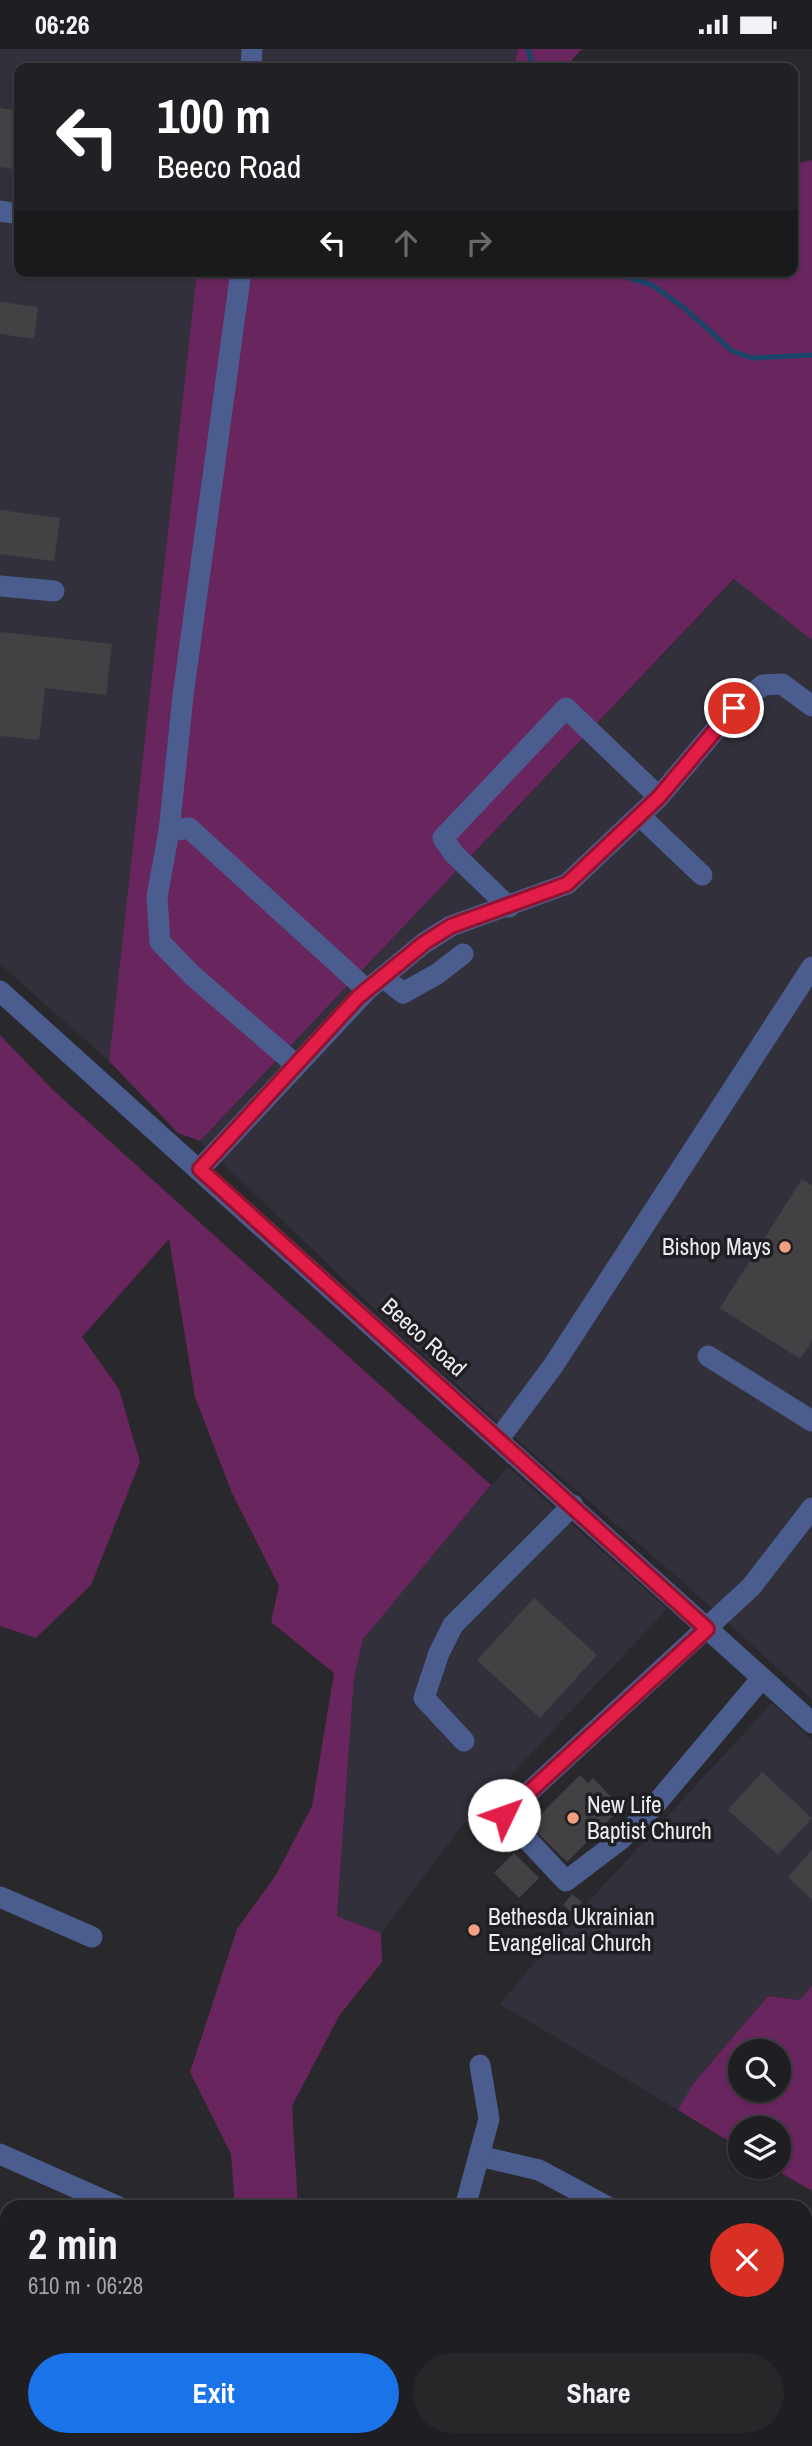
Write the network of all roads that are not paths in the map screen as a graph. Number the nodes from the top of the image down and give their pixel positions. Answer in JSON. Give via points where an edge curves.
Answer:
{"nodes":[{"id":1,"x":241,"y":277,"type":"edge"},
{"id":2,"x":0,"y":586,"type":"edge"},
{"id":3,"x":54,"y":591,"type":"dead end"},
{"id":4,"x":812,"y":706,"type":"edge"},
{"id":5,"x":659,"y":797,"type":"junction"},
{"id":6,"x":640,"y":816,"type":"junction"},
{"id":7,"x":169,"y":831,"type":"junction"},
{"id":8,"x":702,"y":875,"type":"dead end"},
{"id":9,"x":509,"y":907,"type":"junction"},
{"id":10,"x":463,"y":954,"type":"dead end"},
{"id":11,"x":812,"y":967,"type":"edge"},
{"id":12,"x":375,"y":984,"type":"junction"},
{"id":13,"x":0,"y":991,"type":"edge"},
{"id":14,"x":296,"y":1065,"type":"junction"},
{"id":15,"x":200,"y":1169,"type":"junction"},
{"id":16,"x":708,"y":1356,"type":"dead end"},
{"id":17,"x":812,"y":1421,"type":"edge"},
{"id":18,"x":498,"y":1440,"type":"junction"},
{"id":19,"x":573,"y":1505,"type":"junction"},
{"id":20,"x":812,"y":1508,"type":"edge"},
{"id":21,"x":707,"y":1629,"type":"junction"},
{"id":22,"x":762,"y":1678,"type":"junction"},
{"id":23,"x":812,"y":1723,"type":"edge"},
{"id":24,"x":464,"y":1741,"type":"dead end"},
{"id":25,"x":0,"y":1897,"type":"edge"},
{"id":26,"x":92,"y":1937,"type":"dead end"},
{"id":27,"x":480,"y":2065,"type":"dead end"},
{"id":28,"x":0,"y":2154,"type":"edge"},
{"id":29,"x":479,"y":2156,"type":"junction"},
{"id":30,"x":103,"y":2200,"type":"edge"},
{"id":31,"x":467,"y":2200,"type":"edge"},
{"id":32,"x":595,"y":2200,"type":"edge"}],
"edges":[{"from":1,"to":7,"type":"street","via":[[183,696]]},
{"from":2,"to":3,"type":"street"},
{"from":4,"to":5,"type":"street","via":[[782,684],[763,685],[734,708]]},
{"from":5,"to":6,"type":"street"},
{"from":5,"to":9,"type":"street","via":[[566,708],[443,838]]},
{"from":6,"to":8,"type":"street"},
{"from":6,"to":9,"type":"street","via":[[567,884]]},
{"from":7,"to":12,"type":"street","via":[[189,828]]},
{"from":7,"to":14,"type":"street","via":[[157,897],[160,942]]},
{"from":9,"to":12,"type":"street","via":[[451,926]]},
{"from":10,"to":12,"type":"street","via":[[402,993]]},
{"from":11,"to":18,"type":"street","via":[[553,1366]]},
{"from":12,"to":14,"type":"street"},
{"from":13,"to":15,"type":"street","name":"Beeco Road"},
{"from":14,"to":15,"type":"street"},
{"from":15,"to":18,"type":"street","name":"Beeco Road"},
{"from":16,"to":17,"type":"street"},
{"from":18,"to":19,"type":"street","name":"Beeco Road"},
{"from":19,"to":21,"type":"street","name":"Beeco Road"},
{"from":19,"to":24,"type":"street","via":[[453,1625],[439,1653],[424,1698]]},
{"from":20,"to":21,"type":"street","via":[[751,1587]]},
{"from":21,"to":22,"type":"street","name":"Beeco Road"},
{"from":21,"to":22,"type":"street","via":[[504,1815],[566,1881],[646,1814]]},
{"from":22,"to":23,"type":"street","name":"Beeco Road"},
{"from":25,"to":26,"type":"street"},
{"from":27,"to":29,"type":"street","via":[[489,2119]]},
{"from":28,"to":30,"type":"street"},
{"from":29,"to":31,"type":"street"},
{"from":29,"to":32,"type":"street","via":[[539,2170]]}]}
